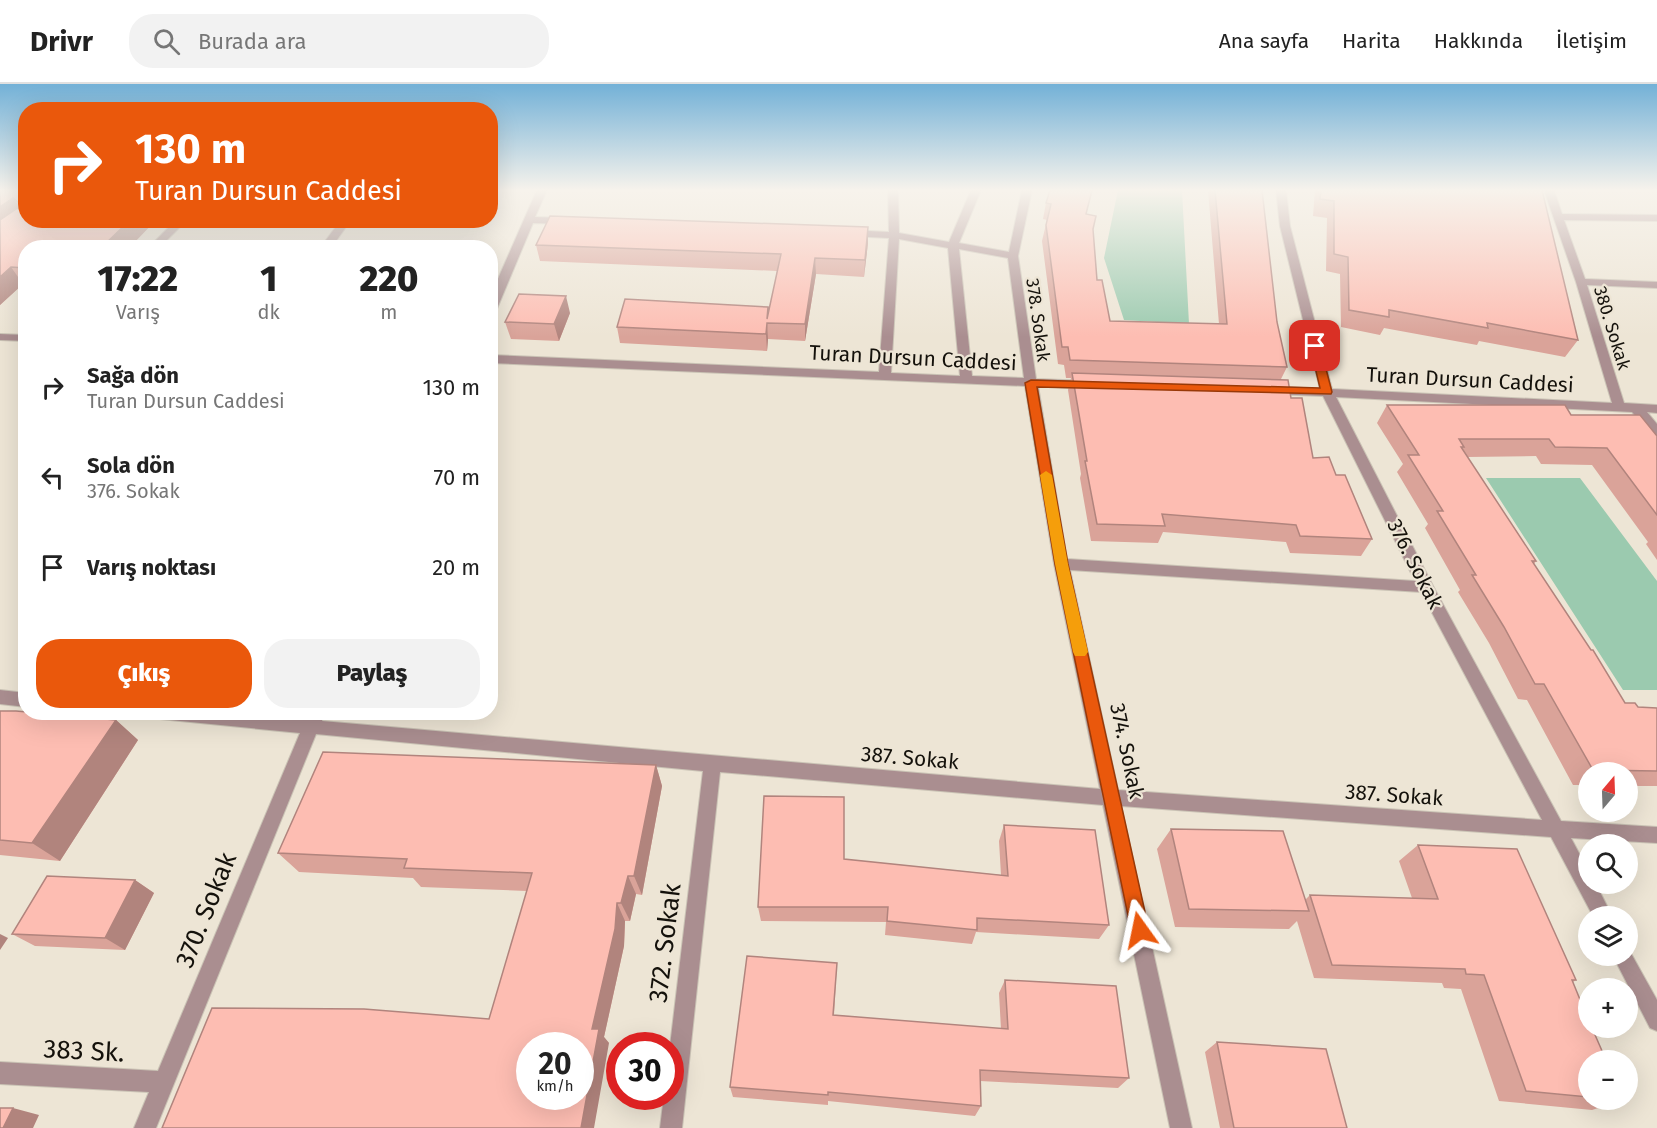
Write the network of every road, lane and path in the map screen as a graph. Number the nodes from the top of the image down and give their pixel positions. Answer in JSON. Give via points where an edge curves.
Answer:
{"nodes":[{"id":1,"x":523,"y":239,"type":"edge"},
{"id":2,"x":894,"y":239,"type":"edge"},
{"id":3,"x":916,"y":239,"type":"edge"},
{"id":4,"x":956,"y":239,"type":"edge"},
{"id":5,"x":1017,"y":239,"type":"edge"},
{"id":6,"x":1288,"y":239,"type":"edge"},
{"id":7,"x":1566,"y":239,"type":"edge"},
{"id":8,"x":953,"y":245,"type":"junction"},
{"id":9,"x":1013,"y":256,"type":"junction"},
{"id":10,"x":1581,"y":282,"type":"junction"},
{"id":11,"x":1657,"y":285,"type":"edge"},
{"id":12,"x":498,"y":293,"type":"edge"},
{"id":13,"x":0,"y":337,"type":"edge"},
{"id":14,"x":18,"y":338,"type":"edge"},
{"id":15,"x":498,"y":359,"type":"edge"},
{"id":16,"x":885,"y":375,"type":"junction"},
{"id":17,"x":966,"y":380,"type":"junction"},
{"id":18,"x":1031,"y":383,"type":"junction"},
{"id":19,"x":1102,"y":385,"type":"edge"},
{"id":20,"x":1256,"y":390,"type":"edge"},
{"id":21,"x":1327,"y":392,"type":"junction"},
{"id":22,"x":1619,"y":407,"type":"junction"},
{"id":23,"x":1636,"y":408,"type":"junction"},
{"id":24,"x":1657,"y":409,"type":"edge"},
{"id":25,"x":1657,"y":432,"type":"edge"},
{"id":26,"x":1061,"y":564,"type":"junction"},
{"id":27,"x":1426,"y":587,"type":"junction"},
{"id":28,"x":0,"y":697,"type":"edge"},
{"id":29,"x":18,"y":698,"type":"edge"},
{"id":30,"x":313,"y":720,"type":"edge"},
{"id":31,"x":712,"y":764,"type":"junction"},
{"id":32,"x":1112,"y":797,"type":"junction"},
{"id":33,"x":1559,"y":830,"type":"junction"},
{"id":34,"x":1657,"y":835,"type":"edge"},
{"id":35,"x":1598,"y":906,"type":"edge"},
{"id":36,"x":1628,"y":966,"type":"edge"},
{"id":37,"x":1657,"y":1021,"type":"edge"},
{"id":38,"x":0,"y":1073,"type":"edge"},
{"id":39,"x":165,"y":1082,"type":"junction"},
{"id":40,"x":145,"y":1128,"type":"edge"},
{"id":41,"x":671,"y":1128,"type":"edge"},
{"id":42,"x":1181,"y":1128,"type":"edge"}],
"edges":[{"from":1,"to":12,"type":"street"},
{"from":2,"to":16,"type":"street"},
{"from":3,"to":8,"type":"street"},
{"from":4,"to":8,"type":"street"},
{"from":5,"to":9,"type":"street","name":"378. Sokak"},
{"from":6,"to":21,"type":"street","name":"376. Sokak"},
{"from":7,"to":10,"type":"street","name":"380. Sokak"},
{"from":8,"to":9,"type":"street"},
{"from":8,"to":17,"type":"street"},
{"from":9,"to":18,"type":"street","name":"378. Sokak"},
{"from":10,"to":11,"type":"street"},
{"from":10,"to":22,"type":"street","name":"380. Sokak"},
{"from":13,"to":14,"type":"street"},
{"from":15,"to":16,"type":"street","name":"Turan Dursun Caddesi"},
{"from":16,"to":17,"type":"street","name":"Turan Dursun Caddesi"},
{"from":17,"to":18,"type":"street","name":"Turan Dursun Caddesi"},
{"from":18,"to":19,"type":"street","name":"Turan Dursun Caddesi"},
{"from":18,"to":26,"type":"street","name":"374. Sokak"},
{"from":20,"to":21,"type":"street","name":"Turan Dursun Caddesi"},
{"from":21,"to":22,"type":"street","name":"Turan Dursun Caddesi"},
{"from":21,"to":27,"type":"street","name":"376. Sokak"},
{"from":22,"to":23,"type":"street","name":"Turan Dursun Caddesi"},
{"from":23,"to":24,"type":"street","name":"Turan Dursun Caddesi"},
{"from":23,"to":25,"type":"street"},
{"from":26,"to":27,"type":"street"},
{"from":26,"to":32,"type":"street","name":"374. Sokak"},
{"from":27,"to":33,"type":"street","name":"376. Sokak"},
{"from":28,"to":29,"type":"street"},
{"from":30,"to":31,"type":"street","name":"387. Sokak"},
{"from":30,"to":39,"type":"street","name":"370. Sokak"},
{"from":31,"to":32,"type":"street","name":"387. Sokak"},
{"from":31,"to":41,"type":"street","name":"372. Sokak"},
{"from":32,"to":33,"type":"street","name":"387. Sokak"},
{"from":32,"to":42,"type":"street","name":"374. Sokak"},
{"from":33,"to":34,"type":"street","name":"387. Sokak"},
{"from":33,"to":35,"type":"street","name":"376. Sokak"},
{"from":36,"to":37,"type":"street"},
{"from":38,"to":39,"type":"street","name":"383 Sk."},
{"from":39,"to":40,"type":"street","name":"370. Sokak"}]}
